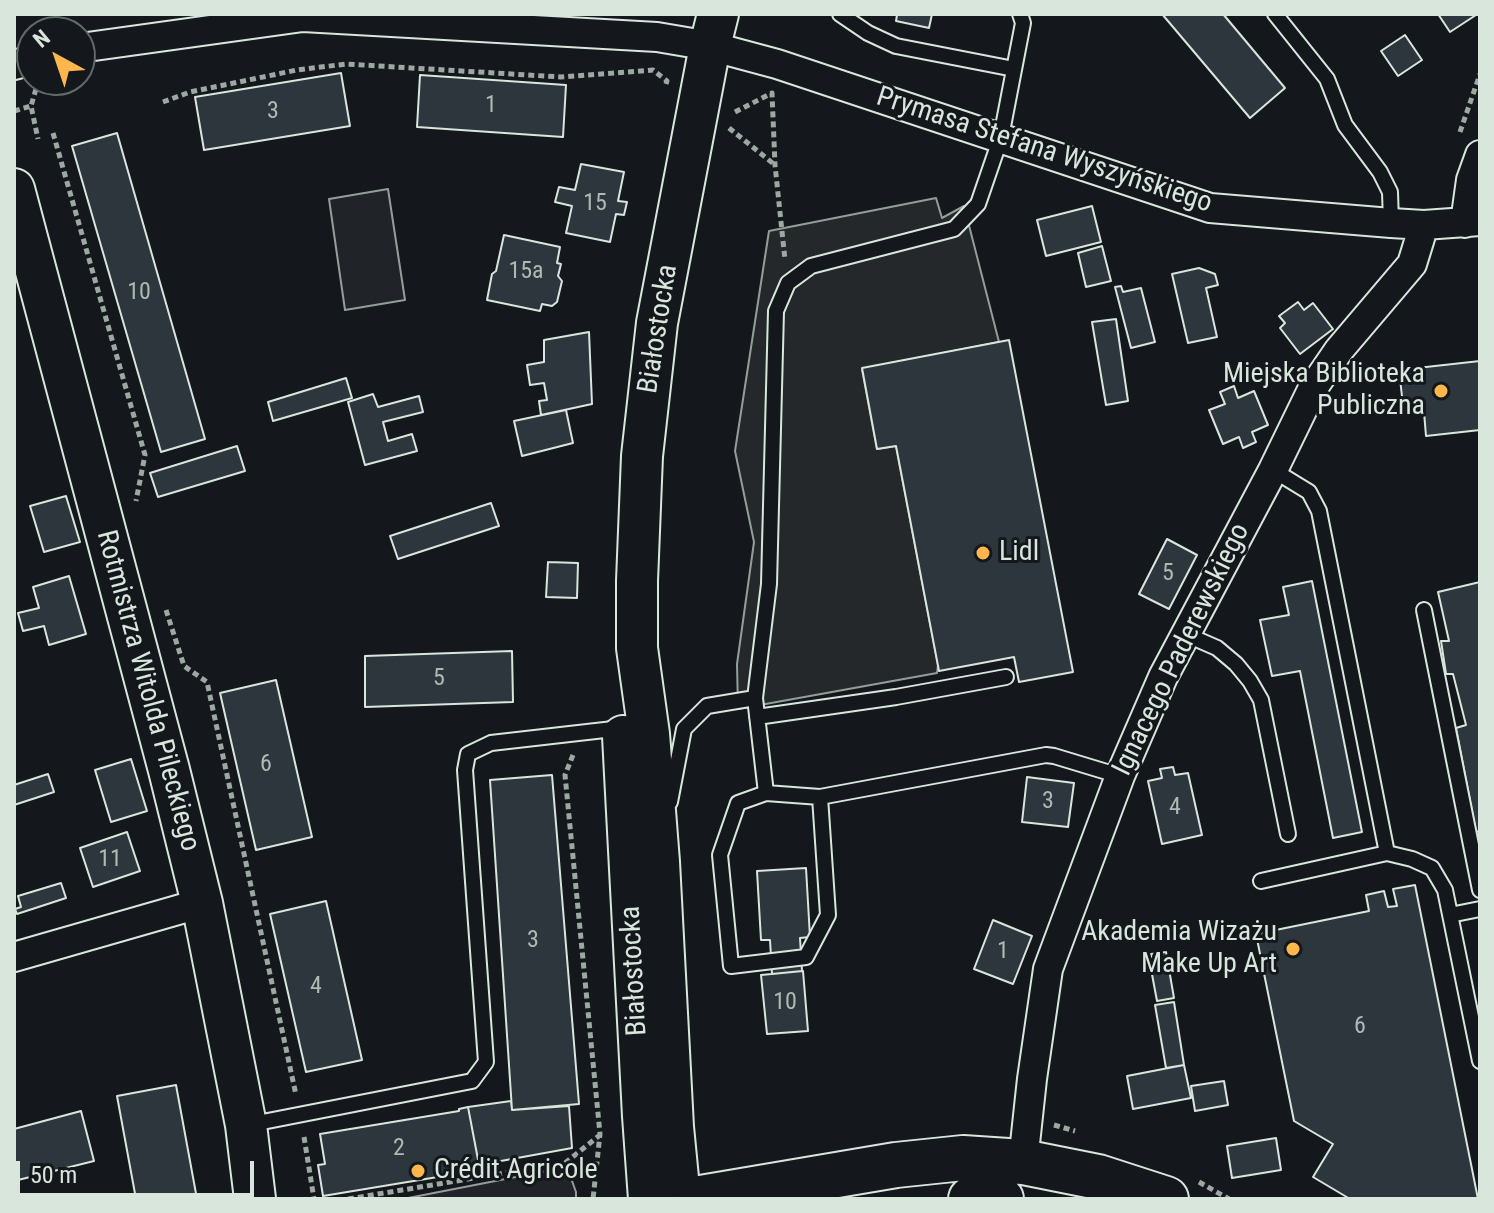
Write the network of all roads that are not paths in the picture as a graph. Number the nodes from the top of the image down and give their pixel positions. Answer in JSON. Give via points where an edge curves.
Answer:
{"nodes":[{"id":1,"x":840,"y":14,"type":"edge"},
{"id":2,"x":1020,"y":14,"type":"edge"},
{"id":3,"x":1275,"y":14,"type":"edge"},
{"id":4,"x":429,"y":19,"type":"edge"},
{"id":5,"x":714,"y":30,"type":"edge"},
{"id":6,"x":96,"y":46,"type":"edge"},
{"id":7,"x":1014,"y":69,"type":"junction"},
{"id":8,"x":1001,"y":137,"type":"junction"},
{"id":9,"x":1468,"y":150,"type":"edge"},
{"id":10,"x":14,"y":189,"type":"edge"},
{"id":11,"x":1472,"y":222,"type":"edge"},
{"id":12,"x":1391,"y":223,"type":"junction"},
{"id":13,"x":1424,"y":225,"type":"junction"},
{"id":14,"x":1273,"y":470,"type":"junction"},
{"id":15,"x":1424,"y":610,"type":"dead end"},
{"id":16,"x":1185,"y":634,"type":"junction"},
{"id":17,"x":637,"y":648,"type":"junction"},
{"id":18,"x":1006,"y":677,"type":"dead end"},
{"id":19,"x":755,"y":698,"type":"junction"},
{"id":20,"x":757,"y":717,"type":"junction"},
{"id":21,"x":622,"y":728,"type":"junction"},
{"id":22,"x":1120,"y":776,"type":"junction"},
{"id":23,"x":766,"y":793,"type":"junction"},
{"id":24,"x":820,"y":797,"type":"junction"},
{"id":25,"x":1288,"y":834,"type":"dead end"},
{"id":26,"x":1387,"y":853,"type":"junction"},
{"id":27,"x":659,"y":862,"type":"junction"},
{"id":28,"x":1261,"y":881,"type":"dead end"},
{"id":29,"x":1480,"y":890,"type":"edge"},
{"id":30,"x":202,"y":903,"type":"junction"},
{"id":31,"x":1480,"y":909,"type":"edge"},
{"id":32,"x":1450,"y":915,"type":"junction"},
{"id":33,"x":14,"y":957,"type":"edge"},
{"id":34,"x":1480,"y":1061,"type":"edge"},
{"id":35,"x":246,"y":1125,"type":"junction"},
{"id":36,"x":1023,"y":1162,"type":"junction"},
{"id":37,"x":255,"y":1199,"type":"edge"},
{"id":38,"x":649,"y":1199,"type":"edge"},
{"id":39,"x":680,"y":1199,"type":"edge"},
{"id":40,"x":695,"y":1199,"type":"edge"},
{"id":41,"x":971,"y":1199,"type":"edge"},
{"id":42,"x":1001,"y":1199,"type":"edge"},
{"id":43,"x":1166,"y":1199,"type":"edge"}],
"edges":[{"from":1,"to":7,"type":"lane","via":[[896,46]]},
{"from":2,"to":7,"type":"lane"},
{"from":3,"to":12,"type":"lane","via":[[1327,79],[1345,125],[1380,172],[1390,192]]},
{"from":4,"to":5,"type":"street","name":"Prymasa Stefana Wyszyńskiego","via":[[657,37]]},
{"from":4,"to":6,"type":"street","name":"Prymasa Stefana Wyszyńskiego","via":[[303,17]]},
{"from":5,"to":8,"type":"street","name":"Prymasa Stefana Wyszyńskiego","via":[[777,64]]},
{"from":5,"to":17,"type":"main road","name":"Białostocka","via":[[657,323],[642,456]]},
{"from":7,"to":8,"type":"lane"},
{"from":8,"to":12,"type":"street","name":"Prymasa Stefana Wyszyńskiego","via":[[1210,208]]},
{"from":8,"to":19,"type":"lane","via":[[978,204],[954,229],[811,266],[788,283],[776,311],[769,584]]},
{"from":9,"to":11,"type":"street"},
{"from":10,"to":30,"type":"main road","name":"Rotmistrza Witolda Pileckiego"},
{"from":11,"to":13,"type":"street","name":"Prymasa Stefana Wyszyńskiego"},
{"from":12,"to":13,"type":"street","name":"Prymasa Stefana Wyszyńskiego"},
{"from":13,"to":14,"type":"street","name":"Ignacego Paderewskiego","via":[[1412,264],[1313,388]]},
{"from":14,"to":16,"type":"street","name":"Ignacego Paderewskiego"},
{"from":14,"to":26,"type":"lane","via":[[1309,492],[1319,511]]},
{"from":15,"to":29,"type":"lane"},
{"from":16,"to":22,"type":"street","name":"Ignacego Paderewskiego"},
{"from":16,"to":25,"type":"lane","via":[[1217,648],[1236,664],[1261,700]]},
{"from":17,"to":21,"type":"main road","name":"Białostocka"},
{"from":17,"to":27,"type":"main road","name":"Białostocka"},
{"from":18,"to":20,"type":"lane"},
{"from":19,"to":20,"type":"lane"},
{"from":19,"to":27,"type":"lane","via":[[707,706],[684,729]]},
{"from":20,"to":23,"type":"lane"},
{"from":21,"to":35,"type":"lane","via":[[491,743],[468,754],[486,1062],[472,1081]]},
{"from":21,"to":38,"type":"main road","name":"Białostocka"},
{"from":22,"to":24,"type":"lane","via":[[1046,755]]},
{"from":22,"to":36,"type":"street","name":"Ignacego Paderewskiego","via":[[1048,969]]},
{"from":23,"to":24,"type":"lane"},
{"from":23,"to":24,"type":"lane","via":[[738,803],[720,855],[731,966],[806,957],[828,915]]},
{"from":26,"to":28,"type":"lane"},
{"from":26,"to":32,"type":"lane","via":[[1432,868],[1445,890]]},
{"from":27,"to":39,"type":"main road","name":"Białostocka"},
{"from":30,"to":33,"type":"street"},
{"from":30,"to":35,"type":"main road","name":"Rotmistrza Witolda Pileckiego"},
{"from":31,"to":32,"type":"lane"},
{"from":32,"to":34,"type":"lane"},
{"from":35,"to":37,"type":"main road","name":"Rotmistrza Witolda Pileckiego"},
{"from":36,"to":40,"type":"main road","via":[[963,1158],[896,1165]]},
{"from":36,"to":43,"type":"main road","via":[[1098,1177]]},
{"from":41,"to":42,"type":"main road"}]}
